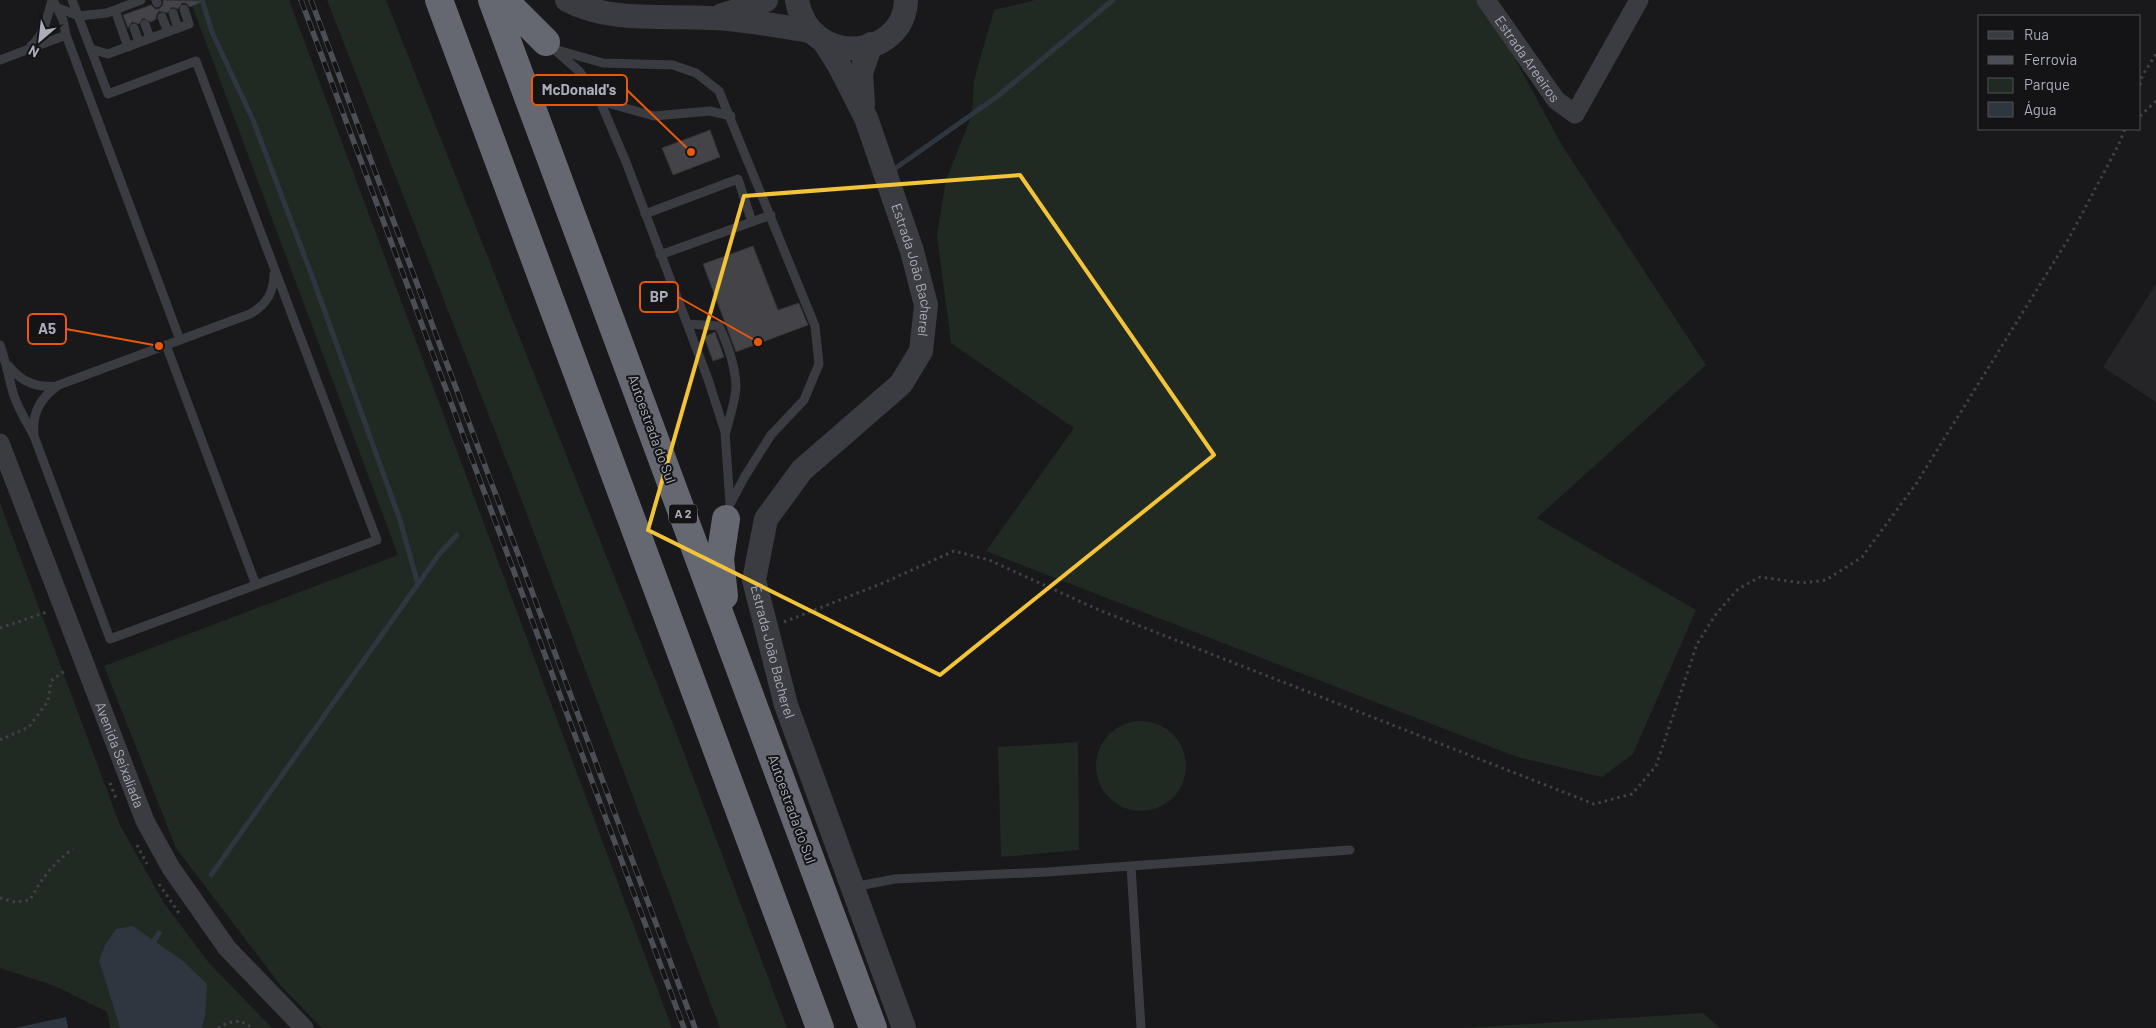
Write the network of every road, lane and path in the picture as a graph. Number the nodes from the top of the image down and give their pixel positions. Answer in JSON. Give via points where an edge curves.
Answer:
{"nodes":[{"id":1,"x":72,"y":0,"type":"edge"},
{"id":2,"x":439,"y":0,"type":"edge"},
{"id":3,"x":492,"y":0,"type":"edge"},
{"id":4,"x":504,"y":0,"type":"edge"},
{"id":5,"x":567,"y":0,"type":"edge"},
{"id":6,"x":766,"y":0,"type":"edge"},
{"id":7,"x":797,"y":0,"type":"edge"},
{"id":8,"x":1486,"y":0,"type":"edge"},
{"id":9,"x":1639,"y":0,"type":"edge"},
{"id":10,"x":908,"y":2,"type":"edge"},
{"id":11,"x":54,"y":3,"type":"edge"},
{"id":12,"x":139,"y":4,"type":"edge"},
{"id":13,"x":184,"y":9,"type":"dead end"},
{"id":14,"x":114,"y":10,"type":"junction"},
{"id":15,"x":172,"y":13,"type":"dead end"},
{"id":16,"x":79,"y":16,"type":"junction"},
{"id":17,"x":162,"y":17,"type":"dead end"},
{"id":18,"x":713,"y":18,"type":"junction"},
{"id":19,"x":145,"y":24,"type":"dead end"},
{"id":20,"x":134,"y":28,"type":"dead end"},
{"id":21,"x":178,"y":28,"type":"junction"},
{"id":22,"x":168,"y":32,"type":"junction"},
{"id":23,"x":66,"y":35,"type":"junction"},
{"id":24,"x":818,"y":37,"type":"junction"},
{"id":25,"x":150,"y":38,"type":"junction"},
{"id":26,"x":139,"y":42,"type":"junction"},
{"id":27,"x":871,"y":44,"type":"junction"},
{"id":28,"x":550,"y":45,"type":"junction"},
{"id":29,"x":128,"y":47,"type":"junction"},
{"id":30,"x":92,"y":49,"type":"junction"},
{"id":31,"x":24,"y":51,"type":"junction"},
{"id":32,"x":2156,"y":54,"type":"edge"},
{"id":33,"x":0,"y":60,"type":"edge"},
{"id":34,"x":2141,"y":80,"type":"edge"},
{"id":35,"x":600,"y":101,"type":"junction"},
{"id":36,"x":2156,"y":101,"type":"edge"},
{"id":37,"x":2141,"y":115,"type":"edge"},
{"id":38,"x":731,"y":116,"type":"junction"},
{"id":39,"x":866,"y":118,"type":"junction"},
{"id":40,"x":2125,"y":130,"type":"edge"},
{"id":41,"x":646,"y":214,"type":"junction"},
{"id":42,"x":771,"y":215,"type":"junction"},
{"id":43,"x":752,"y":222,"type":"junction"},
{"id":44,"x":660,"y":255,"type":"junction"},
{"id":45,"x":272,"y":265,"type":"junction"},
{"id":46,"x":687,"y":324,"type":"junction"},
{"id":47,"x":180,"y":340,"type":"junction"},
{"id":48,"x":0,"y":345,"type":"edge"},
{"id":49,"x":166,"y":345,"type":"junction"},
{"id":50,"x":7,"y":364,"type":"junction"},
{"id":51,"x":56,"y":386,"type":"junction"},
{"id":52,"x":725,"y":434,"type":"junction"},
{"id":53,"x":34,"y":436,"type":"junction"},
{"id":54,"x":0,"y":443,"type":"edge"},
{"id":55,"x":728,"y":511,"type":"junction"},
{"id":56,"x":256,"y":585,"type":"junction"},
{"id":57,"x":63,"y":607,"type":"junction"},
{"id":58,"x":0,"y":628,"type":"edge"},
{"id":59,"x":766,"y":628,"type":"junction"},
{"id":60,"x":67,"y":669,"type":"dead end"},
{"id":61,"x":743,"y":675,"type":"junction"},
{"id":62,"x":0,"y":740,"type":"edge"},
{"id":63,"x":73,"y":849,"type":"dead end"},
{"id":64,"x":1350,"y":850,"type":"dead end"},
{"id":65,"x":1130,"y":866,"type":"junction"},
{"id":66,"x":852,"y":887,"type":"junction"},
{"id":67,"x":0,"y":898,"type":"edge"},
{"id":68,"x":218,"y":1028,"type":"edge"},
{"id":69,"x":253,"y":1028,"type":"edge"},
{"id":70,"x":304,"y":1028,"type":"edge"},
{"id":71,"x":820,"y":1028,"type":"edge"},
{"id":72,"x":873,"y":1028,"type":"edge"},
{"id":73,"x":904,"y":1028,"type":"edge"},
{"id":74,"x":1140,"y":1028,"type":"edge"}],
"edges":[{"from":1,"to":16,"type":"lane"},
{"from":2,"to":71,"type":"highway"},
{"from":3,"to":61,"type":"highway","name":"Autoestrada do Sul","number":"A 2"},
{"from":4,"to":28,"type":"highway"},
{"from":5,"to":18,"type":"street","via":[[580,7],[623,15]]},
{"from":6,"to":18,"type":"street"},
{"from":7,"to":24,"type":"street","name":"Estrada João Bacherel","via":[[802,18]]},
{"from":8,"to":9,"type":"street","name":"Estrada Areeiros","via":[[1556,100],[1575,114]]},
{"from":10,"to":27,"type":"street","via":[[898,25],[883,40]]},
{"from":11,"to":16,"type":"lane"},
{"from":11,"to":23,"type":"lane"},
{"from":11,"to":31,"type":"lane","via":[[40,37]]},
{"from":12,"to":14,"type":"lane","via":[[127,10]]},
{"from":13,"to":21,"type":"lane","via":[[189,24]]},
{"from":14,"to":16,"type":"lane"},
{"from":14,"to":29,"type":"lane"},
{"from":15,"to":21,"type":"lane"},
{"from":16,"to":30,"type":"lane"},
{"from":17,"to":22,"type":"lane"},
{"from":18,"to":24,"type":"street"},
{"from":19,"to":25,"type":"lane"},
{"from":20,"to":26,"type":"lane"},
{"from":21,"to":22,"type":"lane"},
{"from":22,"to":25,"type":"lane"},
{"from":23,"to":31,"type":"lane"},
{"from":23,"to":47,"type":"lane"},
{"from":24,"to":27,"type":"street","via":[[840,48],[860,49]]},
{"from":24,"to":39,"type":"street","name":"Estrada João Bacherel","via":[[840,67]]},
{"from":25,"to":26,"type":"lane"},
{"from":26,"to":29,"type":"lane"},
{"from":27,"to":39,"type":"street","name":"Estrada João Bacherel","via":[[862,74]]},
{"from":28,"to":35,"type":"lane","via":[[580,72]]},
{"from":28,"to":38,"type":"lane","via":[[603,63],[673,65],[696,73],[720,91]]},
{"from":29,"to":30,"type":"lane","via":[[108,54]]},
{"from":30,"to":45,"type":"lane","via":[[108,94],[196,61]]},
{"from":31,"to":33,"type":"lane"},
{"from":32,"to":34,"type":"path"},
{"from":35,"to":38,"type":"lane","via":[[654,116],[710,111]]},
{"from":35,"to":41,"type":"lane"},
{"from":36,"to":37,"type":"path"},
{"from":38,"to":42,"type":"lane"},
{"from":39,"to":59,"type":"street","name":"Estrada João Bacherel","via":[[912,251],[926,305],[921,352],[901,384],[802,470],[766,519],[754,580]]},
{"from":40,"to":59,"type":"path","via":[[2069,238],[1916,484],[1862,557],[1826,580],[1802,583],[1760,577],[1738,590],[1716,614],[1697,644],[1656,766],[1632,794],[1594,804],[1100,610],[989,560],[954,551],[883,583]]},
{"from":41,"to":43,"type":"lane","via":[[738,179]]},
{"from":41,"to":44,"type":"lane"},
{"from":42,"to":43,"type":"lane"},
{"from":42,"to":55,"type":"lane","via":[[815,326],[819,364],[804,400],[771,435]]},
{"from":43,"to":44,"type":"lane"},
{"from":44,"to":46,"type":"lane"},
{"from":45,"to":47,"type":"lane","via":[[274,284],[271,294],[258,310]]},
{"from":45,"to":56,"type":"lane","via":[[377,540]]},
{"from":46,"to":52,"type":"lane"},
{"from":46,"to":52,"type":"lane","via":[[719,326],[732,359],[736,387]]},
{"from":47,"to":49,"type":"lane"},
{"from":48,"to":50,"type":"lane"},
{"from":49,"to":51,"type":"lane"},
{"from":49,"to":56,"type":"lane"},
{"from":50,"to":51,"type":"lane","via":[[28,383]]},
{"from":50,"to":53,"type":"lane","via":[[13,393]]},
{"from":51,"to":53,"type":"lane","via":[[37,408]]},
{"from":52,"to":55,"type":"lane"},
{"from":53,"to":56,"type":"lane","via":[[110,639]]},
{"from":54,"to":57,"type":"street","name":"Avenida Seixalíada"},
{"from":55,"to":61,"type":"highway","via":[[720,559],[725,602]]},
{"from":57,"to":58,"type":"path"},
{"from":57,"to":70,"type":"street","name":"Avenida Seixalíada","via":[[145,821],[171,868],[227,948]]},
{"from":59,"to":66,"type":"street","name":"Estrada João Bacherel","via":[[786,705]]},
{"from":60,"to":62,"type":"path","via":[[52,681],[48,700],[29,727]]},
{"from":61,"to":72,"type":"highway","name":"Autoestrada do Sul","number":"A 2"},
{"from":63,"to":67,"type":"path","via":[[55,862],[30,900],[15,902]]},
{"from":64,"to":65,"type":"lane"},
{"from":65,"to":66,"type":"lane","via":[[894,879]]},
{"from":65,"to":74,"type":"lane"},
{"from":66,"to":73,"type":"street","name":"Estrada João Bacherel"},
{"from":68,"to":69,"type":"path","via":[[240,1021]]}]}
